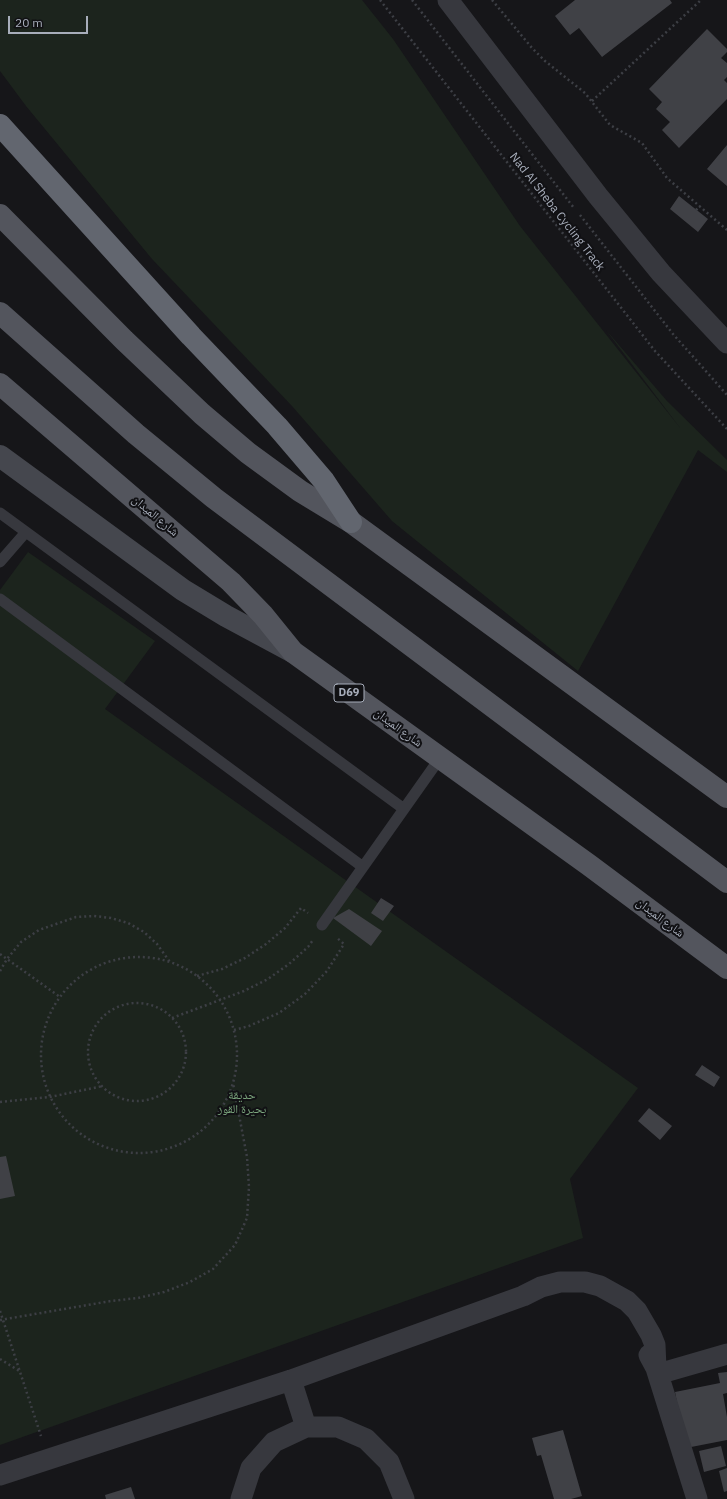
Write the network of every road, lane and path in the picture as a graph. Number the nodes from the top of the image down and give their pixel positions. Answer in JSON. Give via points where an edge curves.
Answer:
{"nodes":[{"id":1,"x":380,"y":0,"type":"edge"},
{"id":2,"x":448,"y":0,"type":"edge"},
{"id":3,"x":492,"y":0,"type":"edge"},
{"id":4,"x":702,"y":0,"type":"edge"},
{"id":5,"x":592,"y":101,"type":"junction"},
{"id":6,"x":0,"y":125,"type":"edge"},
{"id":7,"x":700,"y":206,"type":"junction"},
{"id":8,"x":696,"y":210,"type":"dead end"},
{"id":9,"x":0,"y":215,"type":"edge"},
{"id":10,"x":727,"y":230,"type":"edge"},
{"id":11,"x":0,"y":313,"type":"edge"},
{"id":12,"x":727,"y":343,"type":"edge"},
{"id":13,"x":0,"y":384,"type":"edge"},
{"id":14,"x":727,"y":429,"type":"edge"},
{"id":15,"x":0,"y":456,"type":"edge"},
{"id":16,"x":0,"y":513,"type":"edge"},
{"id":17,"x":351,"y":522,"type":"junction"},
{"id":18,"x":26,"y":532,"type":"junction"},
{"id":19,"x":0,"y":562,"type":"edge"},
{"id":20,"x":0,"y":599,"type":"edge"},
{"id":21,"x":293,"y":652,"type":"junction"},
{"id":22,"x":440,"y":758,"type":"junction"},
{"id":23,"x":727,"y":797,"type":"edge"},
{"id":24,"x":404,"y":809,"type":"junction"},
{"id":25,"x":363,"y":867,"type":"junction"},
{"id":26,"x":727,"y":882,"type":"edge"},
{"id":27,"x":301,"y":908,"type":"dead end"},
{"id":28,"x":322,"y":925,"type":"joint"},
{"id":29,"x":344,"y":944,"type":"dead end"},
{"id":30,"x":0,"y":954,"type":"edge"},
{"id":31,"x":7,"y":959,"type":"junction"},
{"id":32,"x":170,"y":962,"type":"junction"},
{"id":33,"x":727,"y":968,"type":"edge"},
{"id":34,"x":0,"y":972,"type":"edge"},
{"id":35,"x":197,"y":976,"type":"junction"},
{"id":36,"x":60,"y":997,"type":"junction"},
{"id":37,"x":220,"y":999,"type":"junction"},
{"id":38,"x":172,"y":1018,"type":"junction"},
{"id":39,"x":234,"y":1030,"type":"junction"},
{"id":40,"x":233,"y":1083,"type":"junction"},
{"id":41,"x":103,"y":1086,"type":"junction"},
{"id":42,"x":50,"y":1097,"type":"junction"},
{"id":43,"x":0,"y":1102,"type":"edge"},
{"id":44,"x":0,"y":1311,"type":"edge"},
{"id":45,"x":2,"y":1320,"type":"edge"},
{"id":46,"x":727,"y":1354,"type":"edge"},
{"id":47,"x":0,"y":1359,"type":"edge"},
{"id":48,"x":657,"y":1371,"type":"junction"},
{"id":49,"x":21,"y":1372,"type":"junction"},
{"id":50,"x":291,"y":1380,"type":"junction"},
{"id":51,"x":306,"y":1427,"type":"junction"},
{"id":52,"x":49,"y":1459,"type":"junction"},
{"id":53,"x":0,"y":1475,"type":"edge"},
{"id":54,"x":242,"y":1499,"type":"edge"},
{"id":55,"x":404,"y":1499,"type":"edge"},
{"id":56,"x":697,"y":1499,"type":"edge"}],
"edges":[{"from":1,"to":14,"type":"path","name":"Nad Al Sheba Cycling Track","via":[[655,351]]},
{"from":2,"to":12,"type":"street","via":[[598,196],[661,273]]},
{"from":3,"to":5,"type":"path","via":[[532,48]]},
{"from":4,"to":5,"type":"path"},
{"from":5,"to":7,"type":"path","via":[[610,125],[642,142],[667,178]]},
{"from":6,"to":17,"type":"highway","via":[[191,336],[277,426],[324,481]]},
{"from":7,"to":8,"type":"path"},
{"from":7,"to":10,"type":"path"},
{"from":9,"to":17,"type":"main road","via":[[118,335],[208,419],[248,453],[300,491]]},
{"from":11,"to":26,"type":"main road","via":[[136,434],[214,498]]},
{"from":13,"to":21,"type":"main road","name":"شارع الميدان","number":"D69","via":[[231,582],[264,615]]},
{"from":15,"to":21,"type":"main road","via":[[183,590]]},
{"from":16,"to":18,"type":"lane"},
{"from":17,"to":23,"type":"main road"},
{"from":18,"to":19,"type":"lane"},
{"from":18,"to":24,"type":"lane"},
{"from":20,"to":25,"type":"lane"},
{"from":21,"to":22,"type":"main road","name":"شارع الميدان","number":"D69"},
{"from":22,"to":24,"type":"lane"},
{"from":22,"to":33,"type":"main road","name":"شارع الميدان","number":"D69"},
{"from":24,"to":25,"type":"lane"},
{"from":25,"to":28,"type":"lane"},
{"from":27,"to":35,"type":"path","via":[[285,928],[245,958],[222,969]]},
{"from":28,"to":37,"type":"path","via":[[308,947],[289,964],[268,979]]},
{"from":29,"to":39,"type":"path","via":[[327,971],[292,1004],[264,1020]]},
{"from":30,"to":31,"type":"path"},
{"from":31,"to":32,"type":"path","via":[[21,942],[39,930],[76,917],[94,916],[111,918],[144,932]]},
{"from":31,"to":34,"type":"path"},
{"from":31,"to":36,"type":"path"},
{"from":32,"to":35,"type":"path"},
{"from":32,"to":36,"type":"path","via":[[150,958],[109,962],[90,970]]},
{"from":35,"to":37,"type":"path"},
{"from":36,"to":42,"type":"path","via":[[50,1012],[41,1046],[42,1069]]},
{"from":37,"to":38,"type":"path"},
{"from":37,"to":39,"type":"path"},
{"from":38,"to":41,"type":"path","via":[[182,1034],[186,1052],[185,1065],[172,1086],[150,1099],[137,1100],[124,1099],[112,1094]]},
{"from":38,"to":41,"type":"path","via":[[162,1010],[138,1003],[113,1009],[103,1017],[95,1027],[88,1052],[95,1076]]},
{"from":39,"to":40,"type":"path","via":[[237,1057]]},
{"from":40,"to":42,"type":"path","via":[[222,1107],[205,1127],[183,1142],[159,1151],[133,1153],[107,1148],[84,1136],[64,1119]]},
{"from":40,"to":45,"type":"path","via":[[247,1157],[247,1218],[235,1245],[213,1269],[164,1292]]},
{"from":41,"to":42,"type":"path"},
{"from":42,"to":43,"type":"path"},
{"from":44,"to":45,"type":"path"},
{"from":45,"to":49,"type":"path"},
{"from":46,"to":48,"type":"street"},
{"from":47,"to":49,"type":"path"},
{"from":48,"to":50,"type":"street","via":[[630,1322],[611,1307],[583,1296],[524,1296]]},
{"from":48,"to":56,"type":"street"},
{"from":49,"to":52,"type":"path"},
{"from":50,"to":51,"type":"street"},
{"from":50,"to":52,"type":"street"},
{"from":51,"to":54,"type":"street","via":[[274,1442],[251,1468]]},
{"from":51,"to":55,"type":"street","via":[[338,1427],[366,1440],[389,1462]]},
{"from":52,"to":53,"type":"street"}]}
